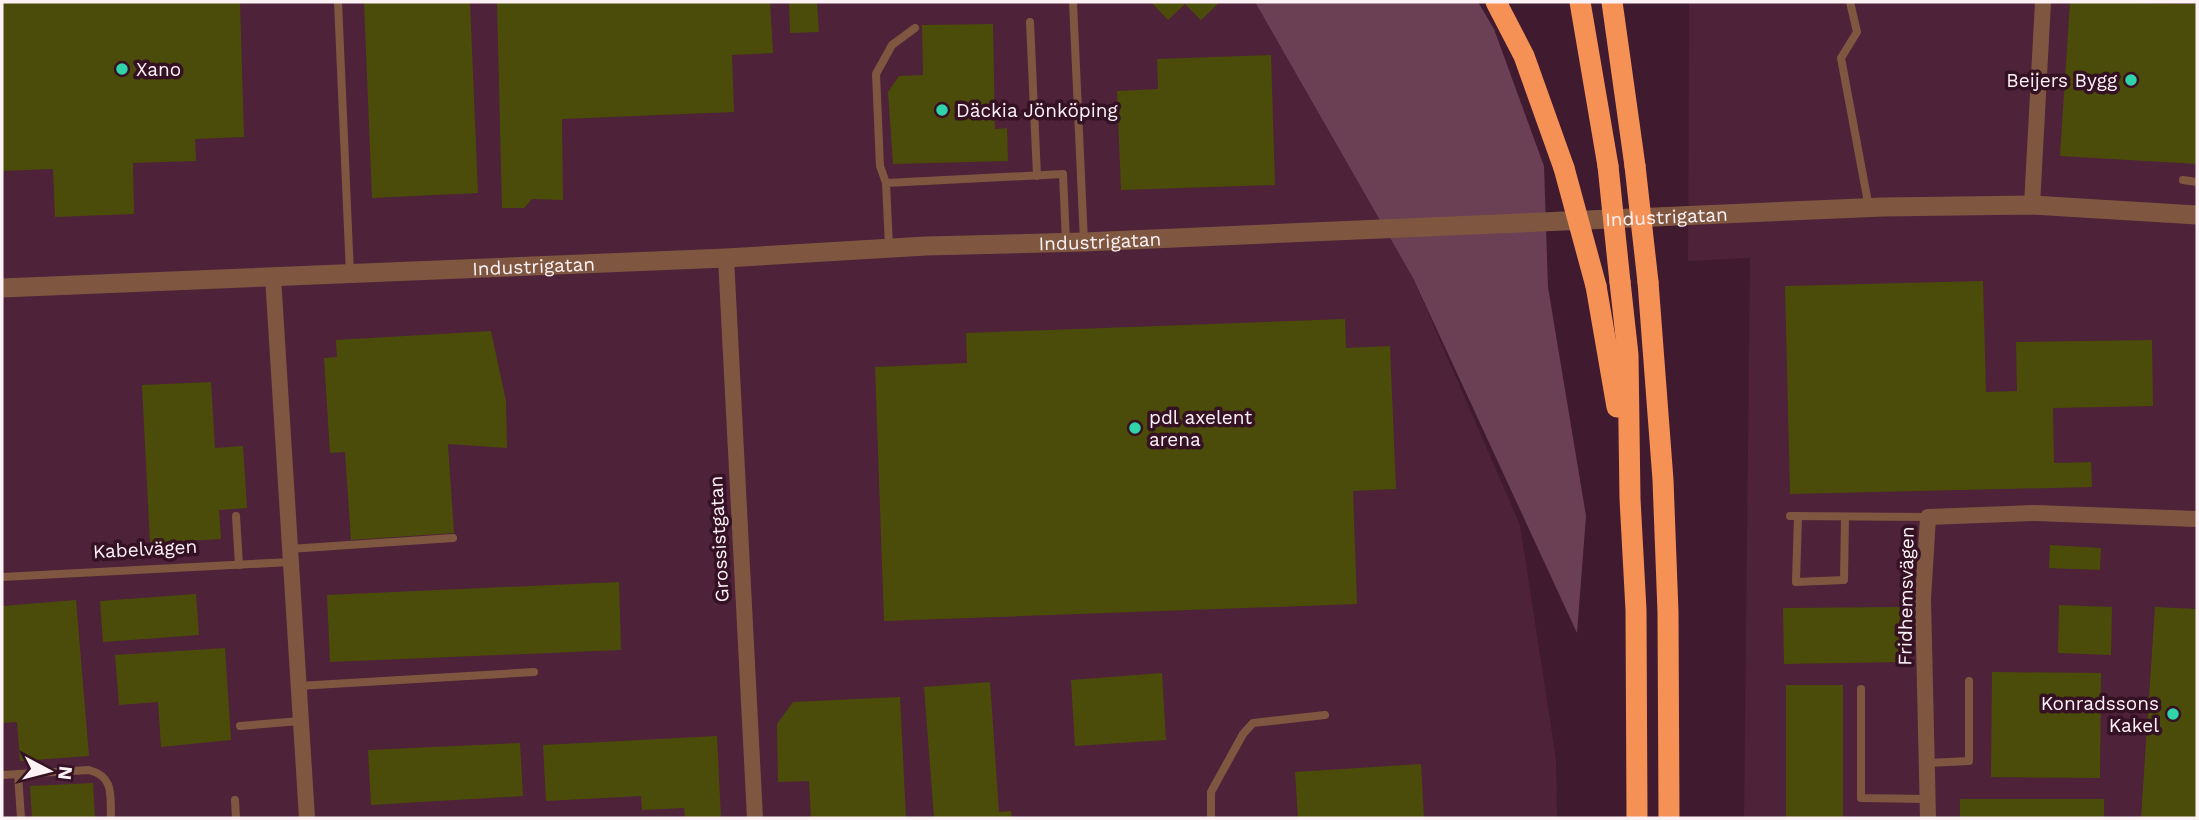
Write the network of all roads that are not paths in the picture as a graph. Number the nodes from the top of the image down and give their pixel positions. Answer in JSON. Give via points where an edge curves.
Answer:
{"nodes":[{"id":1,"x":338,"y":2,"type":"edge"},
{"id":2,"x":1073,"y":2,"type":"edge"},
{"id":3,"x":1496,"y":2,"type":"edge"},
{"id":4,"x":1580,"y":2,"type":"edge"},
{"id":5,"x":1612,"y":2,"type":"edge"},
{"id":6,"x":1850,"y":2,"type":"edge"},
{"id":7,"x":2043,"y":2,"type":"edge"},
{"id":8,"x":1030,"y":22,"type":"dead end"},
{"id":9,"x":915,"y":28,"type":"dead end"},
{"id":10,"x":1037,"y":176,"type":"junction"},
{"id":11,"x":2183,"y":180,"type":"dead end"},
{"id":12,"x":2197,"y":181,"type":"edge"},
{"id":13,"x":886,"y":183,"type":"junction"},
{"id":14,"x":2032,"y":205,"type":"junction"},
{"id":15,"x":1869,"y":208,"type":"junction"},
{"id":16,"x":2197,"y":215,"type":"edge"},
{"id":17,"x":1075,"y":242,"type":"junction"},
{"id":18,"x":889,"y":248,"type":"junction"},
{"id":19,"x":726,"y":258,"type":"junction"},
{"id":20,"x":350,"y":274,"type":"junction"},
{"id":21,"x":273,"y":277,"type":"junction"},
{"id":22,"x":2,"y":288,"type":"edge"},
{"id":23,"x":1630,"y":499,"type":"junction"},
{"id":24,"x":236,"y":516,"type":"dead end"},
{"id":25,"x":1845,"y":517,"type":"junction"},
{"id":26,"x":1928,"y":517,"type":"junction"},
{"id":27,"x":2197,"y":519,"type":"edge"},
{"id":28,"x":453,"y":538,"type":"dead end"},
{"id":29,"x":289,"y":556,"type":"junction"},
{"id":30,"x":239,"y":565,"type":"junction"},
{"id":31,"x":2,"y":577,"type":"edge"},
{"id":32,"x":534,"y":672,"type":"dead end"},
{"id":33,"x":1969,"y":681,"type":"dead end"},
{"id":34,"x":298,"y":686,"type":"junction"},
{"id":35,"x":1861,"y":688,"type":"dead end"},
{"id":36,"x":1325,"y":715,"type":"dead end"},
{"id":37,"x":300,"y":721,"type":"junction"},
{"id":38,"x":240,"y":726,"type":"dead end"},
{"id":39,"x":1927,"y":763,"type":"junction"},
{"id":40,"x":18,"y":774,"type":"junction"},
{"id":41,"x":2,"y":775,"type":"edge"},
{"id":42,"x":1927,"y":799,"type":"junction"},
{"id":43,"x":235,"y":800,"type":"dead end"},
{"id":44,"x":21,"y":818,"type":"edge"},
{"id":45,"x":111,"y":818,"type":"edge"},
{"id":46,"x":236,"y":818,"type":"edge"},
{"id":47,"x":307,"y":818,"type":"edge"},
{"id":48,"x":755,"y":818,"type":"edge"},
{"id":49,"x":1211,"y":818,"type":"edge"},
{"id":50,"x":1637,"y":818,"type":"edge"},
{"id":51,"x":1669,"y":818,"type":"edge"},
{"id":52,"x":1928,"y":818,"type":"edge"}],
"edges":[{"from":1,"to":20,"type":"lane"},
{"from":2,"to":17,"type":"lane"},
{"from":3,"to":23,"type":"highway","bridge":true,"via":[[1524,56],[1564,169],[1596,286]]},
{"from":4,"to":23,"type":"highway","bridge":true,"via":[[1608,166],[1628,355]]},
{"from":5,"to":51,"type":"highway","bridge":true,"via":[[1636,166],[1663,480]]},
{"from":6,"to":15,"type":"lane","via":[[1857,32],[1841,58]]},
{"from":7,"to":14,"type":"street"},
{"from":8,"to":10,"type":"lane"},
{"from":9,"to":13,"type":"lane","via":[[892,45],[876,74],[880,166]]},
{"from":10,"to":13,"type":"lane"},
{"from":10,"to":17,"type":"lane","via":[[1063,174]]},
{"from":11,"to":12,"type":"lane"},
{"from":13,"to":18,"type":"lane"},
{"from":14,"to":15,"type":"street","name":"Industrigatan"},
{"from":14,"to":16,"type":"street","name":"Industrigatan"},
{"from":15,"to":17,"type":"street","name":"Industrigatan"},
{"from":17,"to":18,"type":"street","name":"Industrigatan"},
{"from":18,"to":19,"type":"street","name":"Industrigatan"},
{"from":19,"to":20,"type":"street","name":"Industrigatan"},
{"from":19,"to":48,"type":"street","name":"Grossistgatan"},
{"from":20,"to":21,"type":"street","name":"Industrigatan"},
{"from":21,"to":22,"type":"street","name":"Industrigatan"},
{"from":21,"to":29,"type":"street"},
{"from":23,"to":50,"type":"highway","via":[[1636,610]]},
{"from":24,"to":30,"type":"lane"},
{"from":25,"to":25,"type":"lane","via":[[1794,516],[1796,582],[1844,580]]},
{"from":25,"to":26,"type":"lane"},
{"from":26,"to":27,"type":"street","name":"Fridhemsvägen","via":[[2035,513]]},
{"from":26,"to":39,"type":"street","name":"Fridhemsvägen","via":[[1923,599]]},
{"from":28,"to":29,"type":"lane","name":"Kabelvägen"},
{"from":29,"to":30,"type":"lane","name":"Kabelvägen"},
{"from":29,"to":34,"type":"street"},
{"from":30,"to":31,"type":"lane","name":"Kabelvägen"},
{"from":32,"to":34,"type":"lane"},
{"from":33,"to":39,"type":"lane","via":[[1969,761]]},
{"from":34,"to":37,"type":"street"},
{"from":35,"to":42,"type":"lane","via":[[1861,798]]},
{"from":36,"to":49,"type":"lane","via":[[1253,723],[1211,792]]},
{"from":37,"to":38,"type":"lane"},
{"from":37,"to":47,"type":"street"},
{"from":39,"to":42,"type":"street","name":"Fridhemsvägen"},
{"from":40,"to":41,"type":"lane"},
{"from":40,"to":44,"type":"lane"},
{"from":40,"to":45,"type":"lane","via":[[100,773],[109,783]]},
{"from":42,"to":52,"type":"street","name":"Fridhemsvägen"},
{"from":43,"to":46,"type":"lane"}]}
